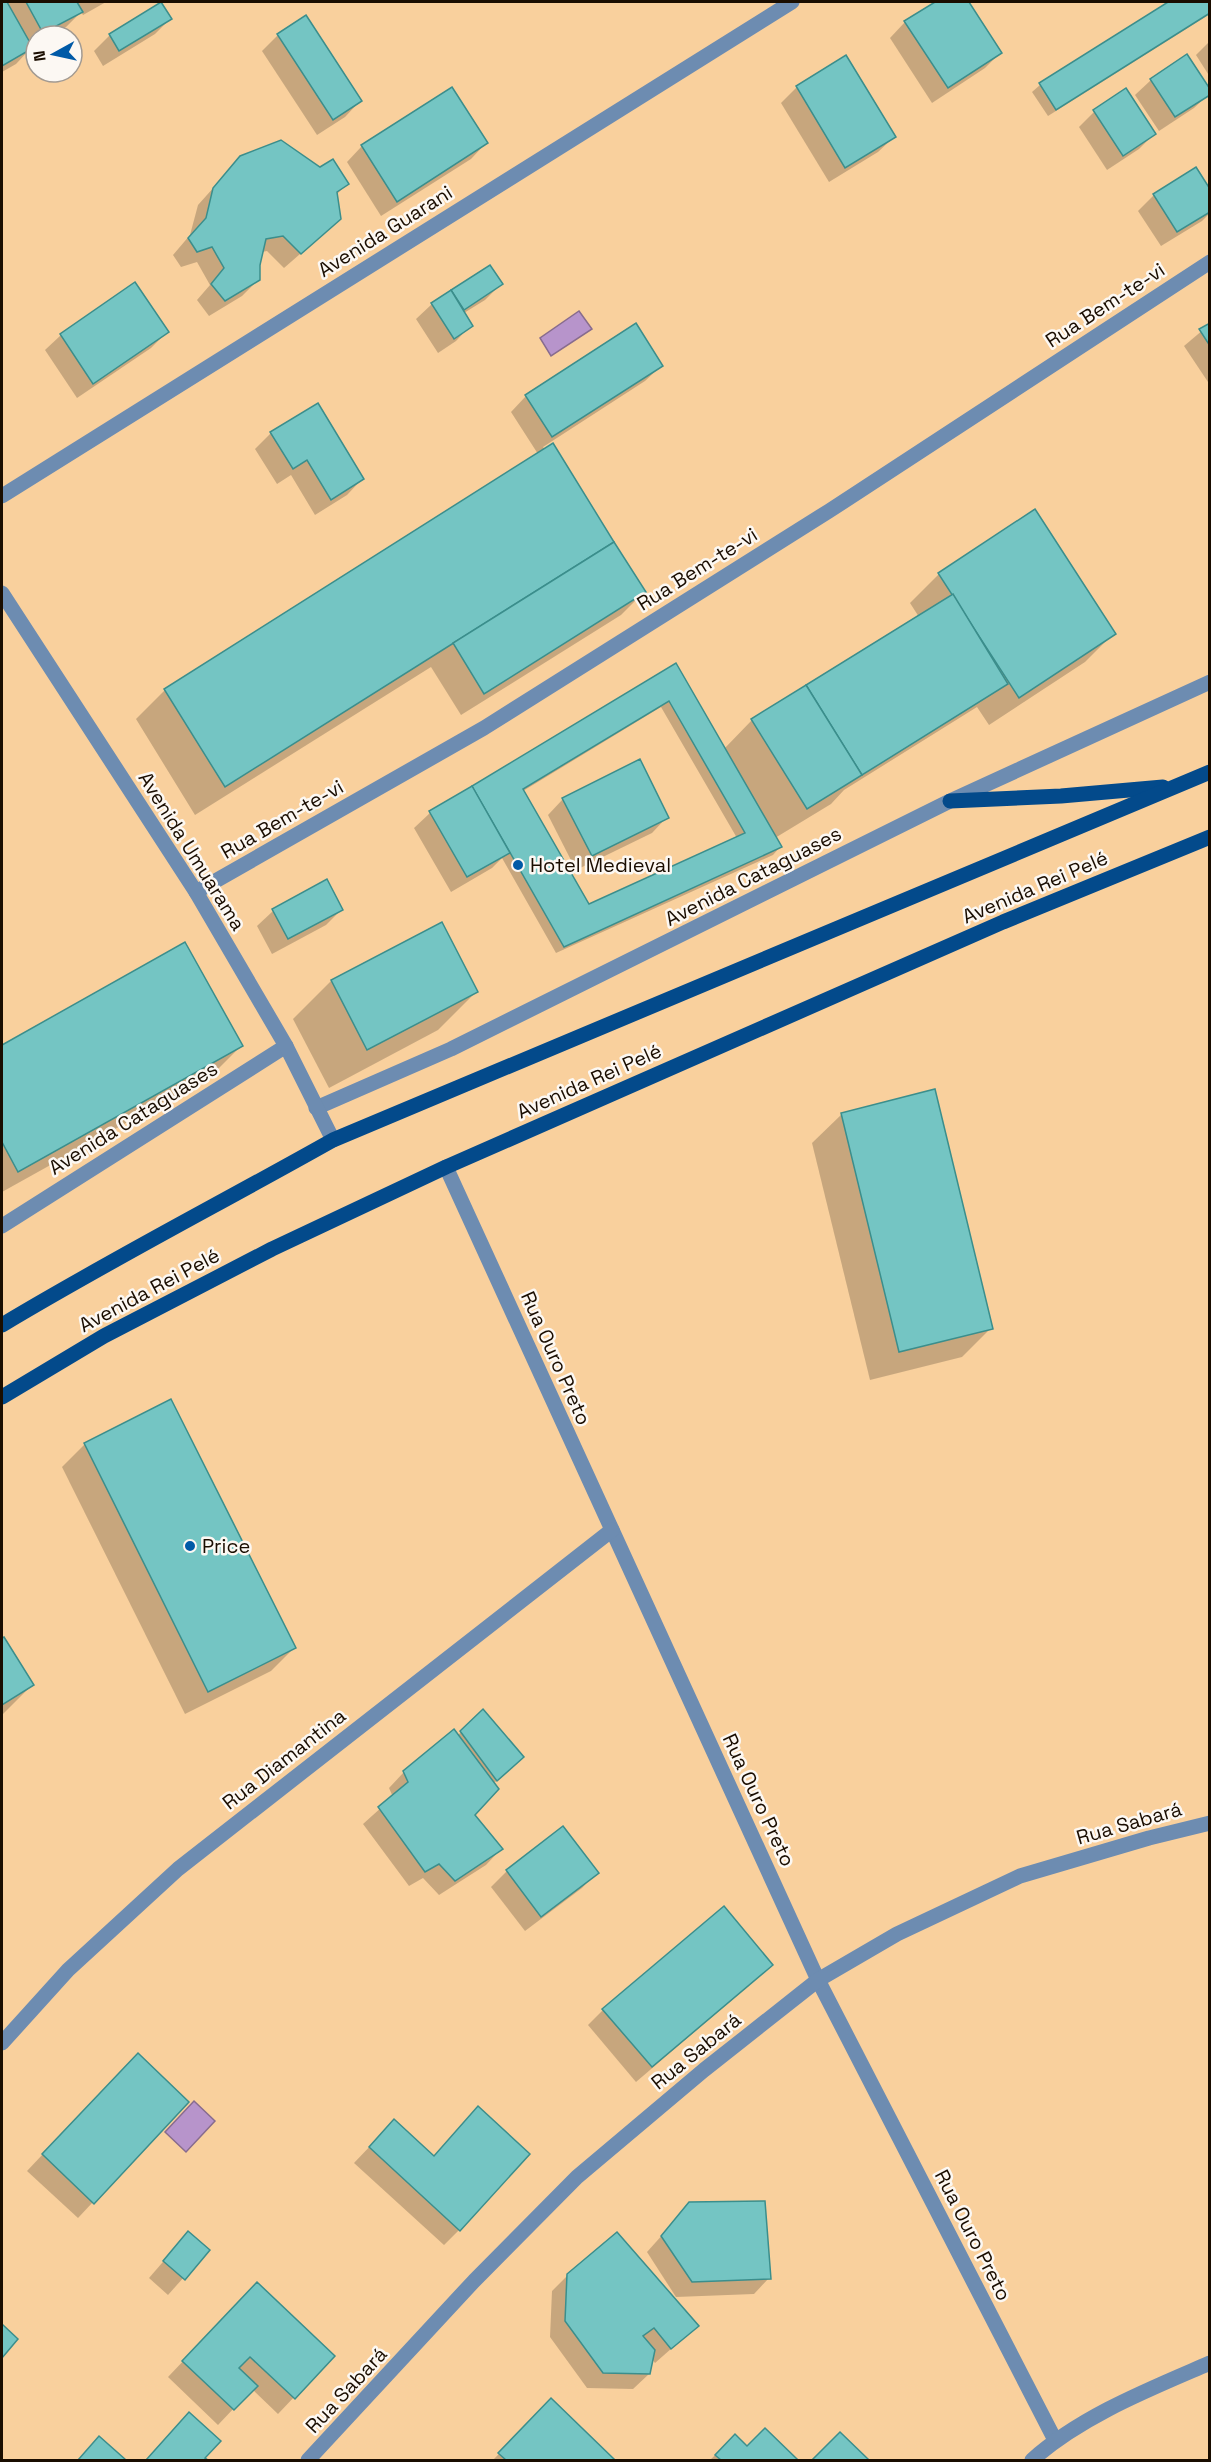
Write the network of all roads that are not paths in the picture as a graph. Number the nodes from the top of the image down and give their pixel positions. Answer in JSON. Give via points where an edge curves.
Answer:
{"nodes":[{"id":1,"x":792,"y":2,"type":"edge"},
{"id":2,"x":1209,"y":262,"type":"edge"},
{"id":3,"x":2,"y":496,"type":"edge"},
{"id":4,"x":2,"y":593,"type":"edge"},
{"id":5,"x":1209,"y":682,"type":"edge"},
{"id":6,"x":1209,"y":772,"type":"edge"},
{"id":7,"x":1178,"y":786,"type":"junction"},
{"id":8,"x":950,"y":801,"type":"junction"},
{"id":9,"x":1209,"y":837,"type":"edge"},
{"id":10,"x":196,"y":892,"type":"junction"},
{"id":11,"x":286,"y":1046,"type":"junction"},
{"id":12,"x":316,"y":1108,"type":"junction"},
{"id":13,"x":333,"y":1140,"type":"junction"},
{"id":14,"x":446,"y":1167,"type":"junction"},
{"id":15,"x":2,"y":1226,"type":"edge"},
{"id":16,"x":2,"y":1325,"type":"edge"},
{"id":17,"x":2,"y":1397,"type":"edge"},
{"id":18,"x":612,"y":1530,"type":"junction"},
{"id":19,"x":1209,"y":1823,"type":"edge"},
{"id":20,"x":818,"y":1980,"type":"junction"},
{"id":21,"x":2,"y":2043,"type":"edge"},
{"id":22,"x":1209,"y":2362,"type":"edge"},
{"id":23,"x":1055,"y":2440,"type":"junction"},
{"id":24,"x":308,"y":2460,"type":"edge"},
{"id":25,"x":1032,"y":2460,"type":"edge"}],
"edges":[{"from":1,"to":3,"type":"street","name":"Avenida Guarani"},
{"from":2,"to":10,"type":"street","name":"Rua Bem-te-vi","via":[[829,511],[484,728]]},
{"from":4,"to":10,"type":"street","name":"Avenida Umuarama"},
{"from":5,"to":8,"type":"street","name":"Avenida Cataguases"},
{"from":6,"to":7,"type":"main road","name":"Avenida Rei Pelé"},
{"from":7,"to":8,"type":"main road"},
{"from":7,"to":13,"type":"main road","name":"Avenida Rei Pelé"},
{"from":8,"to":12,"type":"street","name":"Avenida Cataguases","via":[[451,1049]]},
{"from":9,"to":14,"type":"main road","name":"Avenida Rei Pelé","via":[[1003,922]]},
{"from":10,"to":11,"type":"street","name":"Avenida Umuarama"},
{"from":11,"to":12,"type":"street","name":"Avenida Umuarama"},
{"from":11,"to":15,"type":"street","name":"Avenida Cataguases"},
{"from":12,"to":13,"type":"street","name":"Avenida Umuarama"},
{"from":13,"to":16,"type":"main road","name":"Avenida Rei Pelé"},
{"from":14,"to":17,"type":"main road","name":"Avenida Rei Pelé","via":[[272,1249],[104,1336]]},
{"from":14,"to":18,"type":"street","name":"Rua Ouro Preto"},
{"from":18,"to":20,"type":"street","name":"Rua Ouro Preto"},
{"from":18,"to":21,"type":"street","name":"Rua Diamantina","via":[[178,1869],[68,1970]]},
{"from":19,"to":20,"type":"street","name":"Rua Sabará","via":[[1020,1876],[897,1934]]},
{"from":20,"to":23,"type":"street","name":"Rua Ouro Preto"},
{"from":20,"to":24,"type":"street","name":"Rua Sabará","via":[[577,2177],[474,2281]]},
{"from":22,"to":23,"type":"street"},
{"from":23,"to":25,"type":"street"}]}
